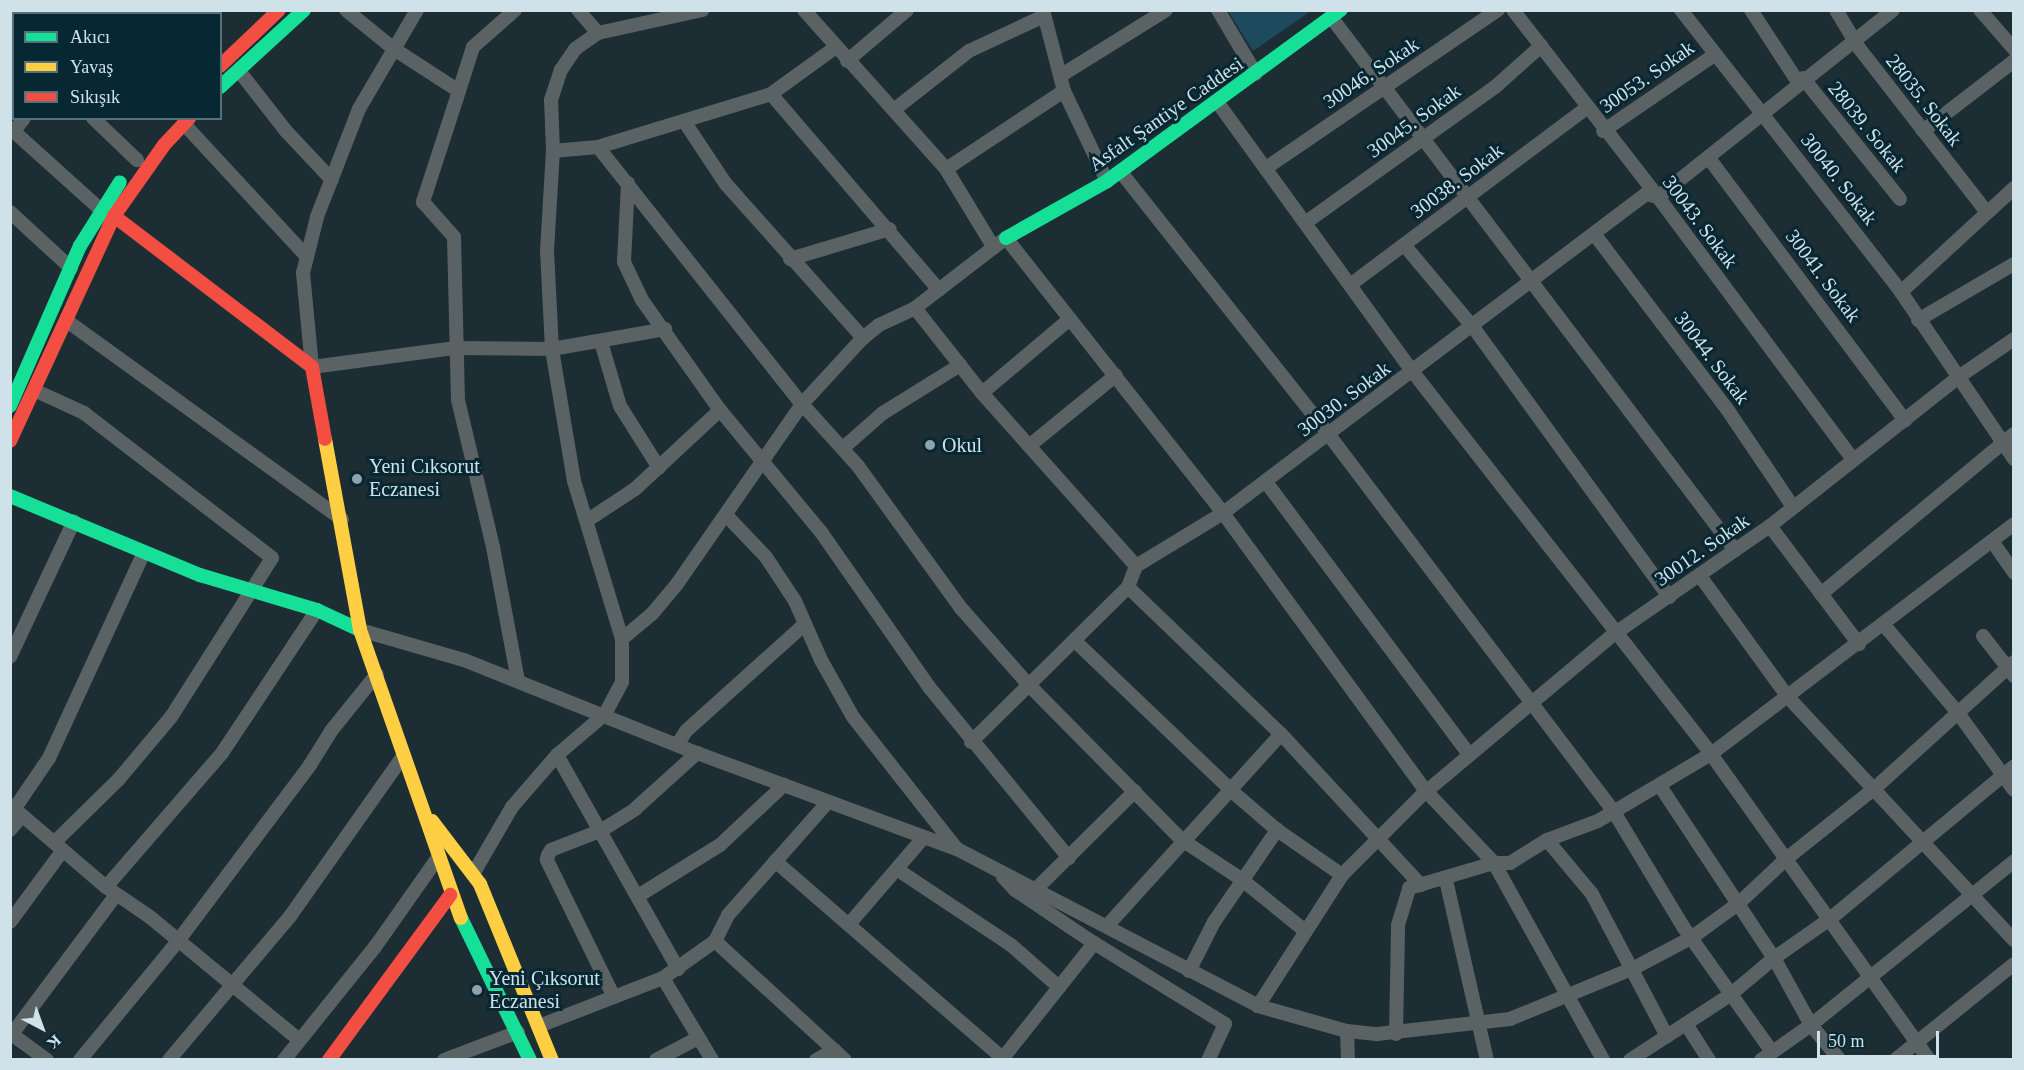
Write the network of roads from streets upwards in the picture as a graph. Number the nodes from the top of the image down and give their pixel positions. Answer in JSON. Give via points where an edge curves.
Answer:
{"nodes":[{"id":1,"x":304,"y":10,"type":"edge"},
{"id":2,"x":346,"y":10,"type":"edge"},
{"id":3,"x":417,"y":10,"type":"edge"},
{"id":4,"x":515,"y":10,"type":"edge"},
{"id":5,"x":578,"y":10,"type":"edge"},
{"id":6,"x":703,"y":10,"type":"edge"},
{"id":7,"x":804,"y":10,"type":"edge"},
{"id":8,"x":907,"y":10,"type":"edge"},
{"id":9,"x":1166,"y":10,"type":"edge"},
{"id":10,"x":1218,"y":10,"type":"edge"},
{"id":11,"x":1498,"y":10,"type":"edge"},
{"id":12,"x":1513,"y":10,"type":"edge"},
{"id":13,"x":1681,"y":10,"type":"edge"},
{"id":14,"x":1751,"y":10,"type":"edge"},
{"id":15,"x":1836,"y":10,"type":"edge"},
{"id":16,"x":1893,"y":10,"type":"edge"},
{"id":17,"x":1980,"y":10,"type":"edge"},
{"id":18,"x":278,"y":11,"type":"edge"},
{"id":19,"x":675,"y":12,"type":"edge"},
{"id":20,"x":1043,"y":13,"type":"edge"},
{"id":21,"x":1336,"y":14,"type":"edge"},
{"id":22,"x":598,"y":33,"type":"junction"},
{"id":23,"x":1854,"y":39,"type":"junction"},
{"id":24,"x":1541,"y":46,"type":"junction"},
{"id":25,"x":836,"y":47,"type":"junction"},
{"id":26,"x":394,"y":49,"type":"junction"},
{"id":27,"x":2013,"y":49,"type":"edge"},
{"id":28,"x":1713,"y":56,"type":"junction"},
{"id":29,"x":847,"y":61,"type":"junction"},
{"id":30,"x":2013,"y":61,"type":"edge"},
{"id":31,"x":222,"y":62,"type":"edge"},
{"id":32,"x":238,"y":71,"type":"junction"},
{"id":33,"x":1256,"y":74,"type":"junction"},
{"id":34,"x":1060,"y":76,"type":"junction"},
{"id":35,"x":1801,"y":80,"type":"junction"},
{"id":36,"x":222,"y":85,"type":"edge"},
{"id":37,"x":1385,"y":88,"type":"junction"},
{"id":38,"x":1064,"y":91,"type":"junction"},
{"id":39,"x":459,"y":92,"type":"junction"},
{"id":40,"x":771,"y":94,"type":"junction"},
{"id":41,"x":1218,"y":103,"type":"junction"},
{"id":42,"x":1587,"y":108,"type":"junction"},
{"id":43,"x":895,"y":109,"type":"junction"},
{"id":44,"x":1763,"y":116,"type":"junction"},
{"id":45,"x":95,"y":120,"type":"edge"},
{"id":46,"x":168,"y":120,"type":"edge"},
{"id":47,"x":186,"y":121,"type":"edge"},
{"id":48,"x":684,"y":121,"type":"junction"},
{"id":49,"x":12,"y":130,"type":"edge"},
{"id":50,"x":1604,"y":131,"type":"junction"},
{"id":51,"x":1923,"y":131,"type":"junction"},
{"id":52,"x":1424,"y":138,"type":"junction"},
{"id":53,"x":598,"y":147,"type":"junction"},
{"id":54,"x":553,"y":151,"type":"junction"},
{"id":55,"x":1708,"y":157,"type":"junction"},
{"id":56,"x":137,"y":160,"type":"junction"},
{"id":57,"x":1266,"y":168,"type":"junction"},
{"id":58,"x":946,"y":170,"type":"junction"},
{"id":59,"x":1120,"y":171,"type":"junction"},
{"id":60,"x":332,"y":180,"type":"junction"},
{"id":61,"x":1107,"y":181,"type":"junction"},
{"id":62,"x":628,"y":183,"type":"junction"},
{"id":63,"x":2013,"y":188,"type":"edge"},
{"id":64,"x":1468,"y":196,"type":"junction"},
{"id":65,"x":1658,"y":198,"type":"junction"},
{"id":66,"x":1900,"y":199,"type":"dead end"},
{"id":67,"x":1985,"y":210,"type":"junction"},
{"id":68,"x":10,"y":212,"type":"edge"},
{"id":69,"x":107,"y":213,"type":"junction"},
{"id":70,"x":1305,"y":223,"type":"junction"},
{"id":71,"x":890,"y":229,"type":"junction"},
{"id":72,"x":1595,"y":235,"type":"junction"},
{"id":73,"x":1006,"y":238,"type":"junction"},
{"id":74,"x":1405,"y":246,"type":"junction"},
{"id":75,"x":994,"y":248,"type":"junction"},
{"id":76,"x":307,"y":257,"type":"junction"},
{"id":77,"x":790,"y":259,"type":"junction"},
{"id":78,"x":2013,"y":264,"type":"edge"},
{"id":79,"x":71,"y":268,"type":"junction"},
{"id":80,"x":1533,"y":282,"type":"junction"},
{"id":81,"x":1350,"y":285,"type":"junction"},
{"id":82,"x":939,"y":290,"type":"junction"},
{"id":83,"x":1901,"y":292,"type":"junction"},
{"id":84,"x":915,"y":308,"type":"junction"},
{"id":85,"x":1070,"y":320,"type":"junction"},
{"id":86,"x":1918,"y":320,"type":"junction"},
{"id":87,"x":67,"y":321,"type":"junction"},
{"id":88,"x":1473,"y":327,"type":"junction"},
{"id":89,"x":665,"y":329,"type":"junction"},
{"id":90,"x":863,"y":338,"type":"junction"},
{"id":91,"x":2013,"y":339,"type":"edge"},
{"id":92,"x":601,"y":342,"type":"junction"},
{"id":93,"x":454,"y":348,"type":"junction"},
{"id":94,"x":552,"y":349,"type":"junction"},
{"id":95,"x":960,"y":365,"type":"junction"},
{"id":96,"x":312,"y":367,"type":"junction"},
{"id":97,"x":1413,"y":372,"type":"junction"},
{"id":98,"x":1116,"y":375,"type":"junction"},
{"id":99,"x":1958,"y":379,"type":"junction"},
{"id":100,"x":34,"y":390,"type":"junction"},
{"id":101,"x":982,"y":393,"type":"junction"},
{"id":102,"x":802,"y":404,"type":"junction"},
{"id":103,"x":10,"y":406,"type":"edge"},
{"id":104,"x":720,"y":410,"type":"junction"},
{"id":105,"x":1905,"y":420,"type":"junction"},
{"id":106,"x":2013,"y":434,"type":"edge"},
{"id":107,"x":1329,"y":435,"type":"junction"},
{"id":108,"x":10,"y":441,"type":"edge"},
{"id":109,"x":2001,"y":444,"type":"junction"},
{"id":110,"x":1029,"y":446,"type":"junction"},
{"id":111,"x":843,"y":448,"type":"junction"},
{"id":112,"x":2013,"y":459,"type":"edge"},
{"id":113,"x":1853,"y":460,"type":"junction"},
{"id":114,"x":759,"y":461,"type":"junction"},
{"id":115,"x":659,"y":468,"type":"junction"},
{"id":116,"x":1266,"y":482,"type":"junction"},
{"id":117,"x":10,"y":496,"type":"edge"},
{"id":118,"x":1794,"y":507,"type":"junction"},
{"id":119,"x":1223,"y":513,"type":"junction"},
{"id":120,"x":726,"y":515,"type":"junction"},
{"id":121,"x":342,"y":519,"type":"junction"},
{"id":122,"x":588,"y":520,"type":"junction"},
{"id":123,"x":74,"y":522,"type":"junction"},
{"id":124,"x":2013,"y":524,"type":"edge"},
{"id":125,"x":1770,"y":526,"type":"junction"},
{"id":126,"x":1992,"y":541,"type":"junction"},
{"id":127,"x":1735,"y":550,"type":"junction"},
{"id":128,"x":144,"y":552,"type":"junction"},
{"id":129,"x":1136,"y":566,"type":"junction"},
{"id":130,"x":2013,"y":573,"type":"edge"},
{"id":131,"x":1700,"y":576,"type":"junction"},
{"id":132,"x":1128,"y":587,"type":"junction"},
{"id":133,"x":251,"y":592,"type":"junction"},
{"id":134,"x":1821,"y":594,"type":"junction"},
{"id":135,"x":1670,"y":597,"type":"junction"},
{"id":136,"x":317,"y":610,"type":"junction"},
{"id":137,"x":805,"y":624,"type":"junction"},
{"id":138,"x":1884,"y":625,"type":"junction"},
{"id":139,"x":360,"y":630,"type":"junction"},
{"id":140,"x":1614,"y":634,"type":"junction"},
{"id":141,"x":1983,"y":636,"type":"dead end"},
{"id":142,"x":622,"y":639,"type":"junction"},
{"id":143,"x":1076,"y":642,"type":"junction"},
{"id":144,"x":1859,"y":644,"type":"junction"},
{"id":145,"x":10,"y":657,"type":"edge"},
{"id":146,"x":2012,"y":668,"type":"edge"},
{"id":147,"x":377,"y":674,"type":"junction"},
{"id":148,"x":518,"y":681,"type":"junction"},
{"id":149,"x":1027,"y":683,"type":"junction"},
{"id":150,"x":1788,"y":696,"type":"junction"},
{"id":151,"x":1534,"y":703,"type":"junction"},
{"id":152,"x":1958,"y":713,"type":"junction"},
{"id":153,"x":605,"y":714,"type":"junction"},
{"id":154,"x":1281,"y":734,"type":"junction"},
{"id":155,"x":971,"y":742,"type":"junction"},
{"id":156,"x":677,"y":745,"type":"junction"},
{"id":157,"x":697,"y":753,"type":"junction"},
{"id":158,"x":1469,"y":754,"type":"junction"},
{"id":159,"x":1711,"y":754,"type":"junction"},
{"id":160,"x":404,"y":755,"type":"junction"},
{"id":161,"x":557,"y":755,"type":"junction"},
{"id":162,"x":2008,"y":770,"type":"edge"},
{"id":163,"x":784,"y":785,"type":"junction"},
{"id":164,"x":1660,"y":786,"type":"junction"},
{"id":165,"x":1875,"y":788,"type":"junction"},
{"id":166,"x":1229,"y":789,"type":"junction"},
{"id":167,"x":2013,"y":790,"type":"edge"},
{"id":168,"x":1135,"y":791,"type":"junction"},
{"id":169,"x":1426,"y":791,"type":"junction"},
{"id":170,"x":828,"y":802,"type":"junction"},
{"id":171,"x":16,"y":810,"type":"edge"},
{"id":172,"x":1614,"y":812,"type":"junction"},
{"id":173,"x":428,"y":817,"type":"junction"},
{"id":174,"x":10,"y":830,"type":"edge"},
{"id":175,"x":602,"y":830,"type":"junction"},
{"id":176,"x":1277,"y":830,"type":"junction"},
{"id":177,"x":923,"y":838,"type":"junction"},
{"id":178,"x":1377,"y":839,"type":"junction"},
{"id":179,"x":1182,"y":840,"type":"junction"},
{"id":180,"x":1547,"y":840,"type":"junction"},
{"id":181,"x":1925,"y":841,"type":"junction"},
{"id":182,"x":59,"y":846,"type":"junction"},
{"id":183,"x":957,"y":849,"type":"junction"},
{"id":184,"x":439,"y":856,"type":"junction"},
{"id":185,"x":1069,"y":858,"type":"junction"},
{"id":186,"x":1786,"y":859,"type":"junction"},
{"id":187,"x":775,"y":861,"type":"junction"},
{"id":188,"x":2013,"y":861,"type":"edge"},
{"id":189,"x":1494,"y":863,"type":"junction"},
{"id":190,"x":995,"y":868,"type":"junction"},
{"id":191,"x":898,"y":870,"type":"junction"},
{"id":192,"x":473,"y":874,"type":"junction"},
{"id":193,"x":1342,"y":875,"type":"junction"},
{"id":194,"x":1241,"y":879,"type":"junction"},
{"id":195,"x":1446,"y":880,"type":"junction"},
{"id":196,"x":1421,"y":885,"type":"junction"},
{"id":197,"x":1036,"y":889,"type":"junction"},
{"id":198,"x":111,"y":891,"type":"junction"},
{"id":199,"x":450,"y":895,"type":"junction"},
{"id":200,"x":1972,"y":895,"type":"junction"},
{"id":201,"x":638,"y":896,"type":"junction"},
{"id":202,"x":1739,"y":903,"type":"junction"},
{"id":203,"x":1830,"y":919,"type":"junction"},
{"id":204,"x":10,"y":922,"type":"edge"},
{"id":205,"x":850,"y":923,"type":"junction"},
{"id":206,"x":1107,"y":926,"type":"junction"},
{"id":207,"x":1304,"y":930,"type":"junction"},
{"id":208,"x":1691,"y":938,"type":"junction"},
{"id":209,"x":2013,"y":940,"type":"edge"},
{"id":210,"x":178,"y":941,"type":"junction"},
{"id":211,"x":715,"y":941,"type":"junction"},
{"id":212,"x":1094,"y":943,"type":"junction"},
{"id":213,"x":1774,"y":958,"type":"junction"},
{"id":214,"x":2013,"y":964,"type":"edge"},
{"id":215,"x":1634,"y":968,"type":"junction"},
{"id":216,"x":678,"y":969,"type":"junction"},
{"id":217,"x":1189,"y":971,"type":"junction"},
{"id":218,"x":1870,"y":977,"type":"junction"},
{"id":219,"x":663,"y":978,"type":"junction"},
{"id":220,"x":233,"y":983,"type":"junction"},
{"id":221,"x":1059,"y":987,"type":"junction"},
{"id":222,"x":1730,"y":995,"type":"junction"},
{"id":223,"x":614,"y":997,"type":"junction"},
{"id":224,"x":1568,"y":998,"type":"junction"},
{"id":225,"x":1258,"y":1006,"type":"junction"},
{"id":226,"x":1686,"y":1024,"type":"junction"},
{"id":227,"x":1478,"y":1025,"type":"junction"},
{"id":228,"x":1811,"y":1025,"type":"junction"},
{"id":229,"x":538,"y":1026,"type":"junction"},
{"id":230,"x":1347,"y":1031,"type":"junction"},
{"id":231,"x":518,"y":1032,"type":"junction"},
{"id":232,"x":11,"y":1033,"type":"edge"},
{"id":233,"x":1396,"y":1034,"type":"junction"},
{"id":234,"x":1667,"y":1036,"type":"junction"},
{"id":235,"x":698,"y":1038,"type":"junction"},
{"id":236,"x":299,"y":1040,"type":"junction"},
{"id":237,"x":1916,"y":1044,"type":"junction"},
{"id":238,"x":840,"y":1055,"type":"edge"},
{"id":239,"x":1766,"y":1056,"type":"edge"},
{"id":240,"x":47,"y":1059,"type":"edge"},
{"id":241,"x":80,"y":1059,"type":"edge"},
{"id":242,"x":168,"y":1059,"type":"edge"},
{"id":243,"x":284,"y":1059,"type":"edge"},
{"id":244,"x":329,"y":1059,"type":"edge"},
{"id":245,"x":444,"y":1059,"type":"edge"},
{"id":246,"x":530,"y":1059,"type":"edge"},
{"id":247,"x":552,"y":1059,"type":"edge"},
{"id":248,"x":656,"y":1059,"type":"edge"},
{"id":249,"x":712,"y":1059,"type":"edge"},
{"id":250,"x":816,"y":1059,"type":"edge"},
{"id":251,"x":1004,"y":1059,"type":"edge"},
{"id":252,"x":1208,"y":1059,"type":"edge"},
{"id":253,"x":1348,"y":1059,"type":"edge"},
{"id":254,"x":1487,"y":1059,"type":"edge"},
{"id":255,"x":1603,"y":1059,"type":"edge"},
{"id":256,"x":1630,"y":1059,"type":"edge"},
{"id":257,"x":1709,"y":1059,"type":"edge"},
{"id":258,"x":1840,"y":1059,"type":"edge"},
{"id":259,"x":1895,"y":1059,"type":"edge"},
{"id":260,"x":1929,"y":1059,"type":"edge"}],
"edges":[{"from":1,"to":32,"type":"street"},
{"from":2,"to":26,"type":"street"},
{"from":3,"to":26,"type":"street"},
{"from":4,"to":39,"type":"street","via":[[473,48]]},
{"from":5,"to":22,"type":"street"},
{"from":6,"to":19,"type":"street"},
{"from":7,"to":25,"type":"street"},
{"from":8,"to":29,"type":"street"},
{"from":9,"to":34,"type":"street"},
{"from":10,"to":33,"type":"street"},
{"from":11,"to":37,"type":"street","name":"30046. Sokak"},
{"from":12,"to":24,"type":"street","name":"30043. Sokak"},
{"from":13,"to":28,"type":"street","name":"30040. Sokak"},
{"from":14,"to":35,"type":"street","name":"28039. Sokak"},
{"from":15,"to":23,"type":"street","name":"28035. Sokak"},
{"from":16,"to":23,"type":"street","name":"30030. Sokak"},
{"from":17,"to":27,"type":"street"},
{"from":18,"to":31,"type":"street"},
{"from":19,"to":22,"type":"street"},
{"from":20,"to":34,"type":"street"},
{"from":20,"to":43,"type":"street","via":[[969,51]]},
{"from":21,"to":33,"type":"street","name":"Asfalt Şantiye Caddesi"},
{"from":21,"to":37,"type":"street"},
{"from":22,"to":54,"type":"street","via":[[575,49],[561,70],[551,100]]},
{"from":23,"to":35,"type":"street","name":"30030. Sokak"},
{"from":23,"to":51,"type":"street","name":"28035. Sokak"},
{"from":24,"to":42,"type":"street","name":"30043. Sokak"},
{"from":24,"to":52,"type":"street","name":"30045. Sokak","via":[[1495,87]]},
{"from":25,"to":29,"type":"street"},
{"from":25,"to":40,"type":"street"},
{"from":26,"to":39,"type":"street"},
{"from":26,"to":60,"type":"street","via":[[359,109]]},
{"from":28,"to":44,"type":"street","name":"30040. Sokak"},
{"from":28,"to":50,"type":"street","name":"30053. Sokak"},
{"from":29,"to":43,"type":"street"},
{"from":30,"to":51,"type":"street"},
{"from":32,"to":36,"type":"street"},
{"from":32,"to":60,"type":"street"},
{"from":33,"to":41,"type":"street","name":"Asfalt Şantiye Caddesi"},
{"from":34,"to":38,"type":"street"},
{"from":35,"to":44,"type":"street","name":"30030. Sokak"},
{"from":35,"to":66,"type":"street","name":"28039. Sokak"},
{"from":37,"to":52,"type":"street"},
{"from":37,"to":57,"type":"street","name":"30046. Sokak"},
{"from":38,"to":58,"type":"street"},
{"from":38,"to":61,"type":"street"},
{"from":39,"to":93,"type":"street","via":[[423,193],[427,209],[454,237]]},
{"from":40,"to":48,"type":"street"},
{"from":40,"to":71,"type":"street"},
{"from":41,"to":57,"type":"street"},
{"from":41,"to":59,"type":"street","name":"Asfalt Şantiye Caddesi"},
{"from":42,"to":50,"type":"street","name":"30043. Sokak"},
{"from":42,"to":64,"type":"street","name":"30038. Sokak"},
{"from":43,"to":58,"type":"street"},
{"from":44,"to":55,"type":"street","name":"30030. Sokak"},
{"from":44,"to":83,"type":"street","name":"30040. Sokak"},
{"from":45,"to":56,"type":"street"},
{"from":46,"to":56,"type":"street"},
{"from":47,"to":69,"type":"street"},
{"from":47,"to":76,"type":"street"},
{"from":48,"to":53,"type":"street"},
{"from":48,"to":77,"type":"street","via":[[725,183]]},
{"from":49,"to":69,"type":"street"},
{"from":50,"to":65,"type":"street","name":"30043. Sokak"},
{"from":51,"to":67,"type":"street","name":"28035. Sokak"},
{"from":52,"to":64,"type":"street"},
{"from":52,"to":70,"type":"street","name":"30045. Sokak"},
{"from":53,"to":54,"type":"street"},
{"from":53,"to":62,"type":"street"},
{"from":54,"to":94,"type":"street","via":[[547,251]]},
{"from":55,"to":65,"type":"street","name":"30030. Sokak"},
{"from":55,"to":105,"type":"street","name":"30041. Sokak"},
{"from":56,"to":69,"type":"street"},
{"from":57,"to":70,"type":"street"},
{"from":58,"to":75,"type":"street"},
{"from":59,"to":61,"type":"street","name":"Asfalt Şantiye Caddesi"},
{"from":59,"to":107,"type":"street"},
{"from":60,"to":76,"type":"street"},
{"from":61,"to":73,"type":"street","name":"Asfalt Şantiye Caddesi"},
{"from":62,"to":89,"type":"street","via":[[625,270]]},
{"from":62,"to":102,"type":"street"},
{"from":63,"to":67,"type":"street"},
{"from":64,"to":74,"type":"street","name":"30038. Sokak"},
{"from":64,"to":80,"type":"street"},
{"from":65,"to":72,"type":"street","name":"30030. Sokak","via":[[1646,194]]},
{"from":65,"to":113,"type":"street","name":"30043. Sokak"},
{"from":67,"to":83,"type":"street"},
{"from":68,"to":79,"type":"street"},
{"from":69,"to":79,"type":"street"},
{"from":69,"to":87,"type":"street"},
{"from":69,"to":96,"type":"street"},
{"from":70,"to":81,"type":"street"},
{"from":71,"to":77,"type":"street"},
{"from":71,"to":82,"type":"street"},
{"from":72,"to":80,"type":"street","name":"30030. Sokak"},
{"from":72,"to":118,"type":"street","name":"30044. Sokak","via":[[1727,409]]},
{"from":73,"to":75,"type":"street"},
{"from":73,"to":85,"type":"street"},
{"from":74,"to":81,"type":"street","name":"30038. Sokak"},
{"from":74,"to":88,"type":"street"},
{"from":75,"to":82,"type":"street"},
{"from":76,"to":96,"type":"street","via":[[303,273]]},
{"from":77,"to":90,"type":"street"},
{"from":78,"to":86,"type":"street"},
{"from":79,"to":103,"type":"street"},
{"from":80,"to":88,"type":"street","name":"30030. Sokak"},
{"from":80,"to":127,"type":"street"},
{"from":81,"to":97,"type":"street"},
{"from":82,"to":84,"type":"street"},
{"from":83,"to":86,"type":"street","name":"30040. Sokak"},
{"from":84,"to":90,"type":"street","via":[[879,325]]},
{"from":84,"to":95,"type":"street"},
{"from":85,"to":98,"type":"street"},
{"from":85,"to":101,"type":"street"},
{"from":86,"to":99,"type":"street","name":"30040. Sokak"},
{"from":87,"to":100,"type":"street"},
{"from":87,"to":121,"type":"street"},
{"from":88,"to":97,"type":"street","name":"30030. Sokak"},
{"from":88,"to":135,"type":"street"},
{"from":89,"to":92,"type":"street"},
{"from":89,"to":104,"type":"street"},
{"from":90,"to":102,"type":"street"},
{"from":91,"to":99,"type":"street","name":"30012. Sokak"},
{"from":92,"to":94,"type":"street"},
{"from":92,"to":115,"type":"street","via":[[620,406]]},
{"from":93,"to":94,"type":"street"},
{"from":93,"to":96,"type":"street"},
{"from":93,"to":148,"type":"street","via":[[458,400],[493,547]]},
{"from":94,"to":122,"type":"street","via":[[574,481]]},
{"from":95,"to":101,"type":"street"},
{"from":95,"to":111,"type":"street","via":[[890,409]]},
{"from":96,"to":121,"type":"street"},
{"from":97,"to":107,"type":"street","name":"30030. Sokak"},
{"from":97,"to":140,"type":"street"},
{"from":98,"to":110,"type":"street"},
{"from":98,"to":119,"type":"street"},
{"from":99,"to":105,"type":"street","name":"30012. Sokak"},
{"from":99,"to":109,"type":"street","name":"30040. Sokak"},
{"from":100,"to":108,"type":"street"},
{"from":100,"to":133,"type":"street","via":[[84,413],[272,558]]},
{"from":101,"to":110,"type":"street"},
{"from":102,"to":111,"type":"street"},
{"from":102,"to":114,"type":"street"},
{"from":104,"to":114,"type":"street"},
{"from":104,"to":115,"type":"street"},
{"from":105,"to":113,"type":"street","name":"30012. Sokak"},
{"from":106,"to":109,"type":"street"},
{"from":107,"to":116,"type":"street","name":"30030. Sokak"},
{"from":107,"to":151,"type":"street"},
{"from":109,"to":112,"type":"street","name":"30040. Sokak"},
{"from":109,"to":134,"type":"street"},
{"from":110,"to":129,"type":"street"},
{"from":111,"to":149,"type":"street","via":[[960,607]]},
{"from":113,"to":118,"type":"street","name":"30012. Sokak"},
{"from":114,"to":120,"type":"street"},
{"from":114,"to":155,"type":"street","via":[[821,532]]},
{"from":115,"to":122,"type":"street"},
{"from":116,"to":119,"type":"street","name":"30030. Sokak"},
{"from":116,"to":158,"type":"street"},
{"from":117,"to":123,"type":"street"},
{"from":118,"to":125,"type":"street","name":"30012. Sokak"},
{"from":119,"to":129,"type":"street","name":"30030. Sokak"},
{"from":119,"to":169,"type":"street"},
{"from":120,"to":137,"type":"street","via":[[766,557]]},
{"from":120,"to":142,"type":"street","via":[[652,614]]},
{"from":121,"to":139,"type":"street"},
{"from":122,"to":142,"type":"street"},
{"from":123,"to":128,"type":"street"},
{"from":123,"to":145,"type":"street"},
{"from":124,"to":126,"type":"street"},
{"from":125,"to":127,"type":"street","name":"30012. Sokak"},
{"from":125,"to":134,"type":"street"},
{"from":126,"to":130,"type":"street"},
{"from":126,"to":138,"type":"street"},
{"from":127,"to":131,"type":"street","name":"30012. Sokak"},
{"from":128,"to":133,"type":"street"},
{"from":128,"to":171,"type":"street","via":[[49,758]]},
{"from":129,"to":132,"type":"street"},
{"from":131,"to":135,"type":"street","name":"30012. Sokak"},
{"from":131,"to":150,"type":"street"},
{"from":132,"to":143,"type":"street"},
{"from":132,"to":154,"type":"street"},
{"from":133,"to":136,"type":"street"},
{"from":133,"to":182,"type":"street","via":[[171,717]]},
{"from":134,"to":144,"type":"street"},
{"from":135,"to":140,"type":"street","name":"30012. Sokak"},
{"from":136,"to":139,"type":"street"},
{"from":136,"to":198,"type":"street","via":[[222,753]]},
{"from":137,"to":156,"type":"street","via":[[686,731]]},
{"from":137,"to":183,"type":"street","via":[[853,717]]},
{"from":138,"to":144,"type":"street"},
{"from":138,"to":152,"type":"street"},
{"from":139,"to":147,"type":"street"},
{"from":139,"to":148,"type":"street"},
{"from":140,"to":151,"type":"street","name":"30012. Sokak"},
{"from":140,"to":159,"type":"street"},
{"from":141,"to":146,"type":"street"},
{"from":142,"to":153,"type":"street","via":[[622,682]]},
{"from":143,"to":149,"type":"street"},
{"from":143,"to":166,"type":"street"},
{"from":144,"to":150,"type":"street"},
{"from":146,"to":152,"type":"street"},
{"from":147,"to":160,"type":"street"},
{"from":147,"to":210,"type":"street"},
{"from":148,"to":153,"type":"street"},
{"from":149,"to":155,"type":"street"},
{"from":149,"to":168,"type":"street"},
{"from":150,"to":159,"type":"street"},
{"from":150,"to":165,"type":"street"},
{"from":151,"to":158,"type":"street","name":"30012. Sokak"},
{"from":151,"to":172,"type":"street"},
{"from":152,"to":162,"type":"street"},
{"from":152,"to":165,"type":"street"},
{"from":153,"to":156,"type":"street"},
{"from":153,"to":161,"type":"street"},
{"from":154,"to":166,"type":"street"},
{"from":154,"to":178,"type":"street"},
{"from":155,"to":185,"type":"street"},
{"from":156,"to":157,"type":"street"},
{"from":157,"to":163,"type":"street"},
{"from":157,"to":175,"type":"street","via":[[635,809]]},
{"from":158,"to":169,"type":"street","name":"30012. Sokak"},
{"from":159,"to":164,"type":"street"},
{"from":159,"to":186,"type":"street"},
{"from":160,"to":173,"type":"street"},
{"from":160,"to":220,"type":"street","via":[[291,915]]},
{"from":161,"to":175,"type":"street"},
{"from":161,"to":192,"type":"street","via":[[512,807]]},
{"from":162,"to":167,"type":"street"},
{"from":162,"to":181,"type":"street"},
{"from":163,"to":170,"type":"street"},
{"from":163,"to":201,"type":"street","via":[[720,845]]},
{"from":164,"to":172,"type":"street"},
{"from":164,"to":202,"type":"street"},
{"from":165,"to":181,"type":"street"},
{"from":165,"to":186,"type":"street"},
{"from":166,"to":176,"type":"street"},
{"from":166,"to":179,"type":"street"},
{"from":168,"to":179,"type":"street"},
{"from":168,"to":185,"type":"street"},
{"from":169,"to":178,"type":"street","name":"30012. Sokak"},
{"from":169,"to":189,"type":"street"},
{"from":170,"to":177,"type":"street"},
{"from":170,"to":187,"type":"street"},
{"from":171,"to":174,"type":"street"},
{"from":171,"to":182,"type":"street"},
{"from":172,"to":180,"type":"street"},
{"from":172,"to":208,"type":"street"},
{"from":173,"to":184,"type":"street"},
{"from":173,"to":192,"type":"street"},
{"from":175,"to":201,"type":"street"},
{"from":175,"to":223,"type":"street","via":[[551,850],[547,860]]},
{"from":176,"to":193,"type":"street"},
{"from":176,"to":194,"type":"street"},
{"from":177,"to":183,"type":"street"},
{"from":177,"to":191,"type":"street"},
{"from":178,"to":193,"type":"street","name":"30012. Sokak"},
{"from":178,"to":196,"type":"street"},
{"from":179,"to":194,"type":"street"},
{"from":179,"to":206,"type":"street"},
{"from":180,"to":189,"type":"street","via":[[1510,863]]},
{"from":180,"to":215,"type":"street","via":[[1592,894]]},
{"from":181,"to":200,"type":"street"},
{"from":181,"to":203,"type":"street"},
{"from":182,"to":198,"type":"street"},
{"from":182,"to":204,"type":"street"},
{"from":183,"to":190,"type":"street"},
{"from":184,"to":199,"type":"street"},
{"from":184,"to":236,"type":"street","via":[[375,947]]},
{"from":185,"to":197,"type":"street"},
{"from":186,"to":202,"type":"street"},
{"from":186,"to":203,"type":"street"},
{"from":187,"to":205,"type":"street"},
{"from":187,"to":211,"type":"street","via":[[728,915]]},
{"from":188,"to":200,"type":"street"},
{"from":189,"to":195,"type":"street"},
{"from":189,"to":224,"type":"street"},
{"from":190,"to":197,"type":"street"},
{"from":190,"to":212,"type":"street","via":[[1015,890]]},
{"from":191,"to":205,"type":"street"},
{"from":191,"to":221,"type":"street","via":[[1011,945]]},
{"from":192,"to":229,"type":"street"},
{"from":193,"to":207,"type":"street","name":"30012. Sokak"},
{"from":194,"to":207,"type":"street"},
{"from":194,"to":217,"type":"street"},
{"from":195,"to":196,"type":"street"},
{"from":195,"to":227,"type":"street"},
{"from":196,"to":233,"type":"street","via":[[1409,888],[1398,925]]},
{"from":197,"to":206,"type":"street"},
{"from":198,"to":210,"type":"street"},
{"from":198,"to":232,"type":"street"},
{"from":199,"to":231,"type":"street"},
{"from":199,"to":244,"type":"street"},
{"from":200,"to":209,"type":"street"},
{"from":200,"to":218,"type":"street"},
{"from":201,"to":216,"type":"street"},
{"from":202,"to":208,"type":"street"},
{"from":202,"to":213,"type":"street"},
{"from":203,"to":213,"type":"street"},
{"from":203,"to":218,"type":"street"},
{"from":205,"to":251,"type":"street"},
{"from":206,"to":217,"type":"street"},
{"from":207,"to":225,"type":"street","name":"30012. Sokak"},
{"from":208,"to":215,"type":"street"},
{"from":208,"to":222,"type":"street"},
{"from":210,"to":220,"type":"street"},
{"from":210,"to":241,"type":"street"},
{"from":211,"to":216,"type":"street"},
{"from":211,"to":238,"type":"street"},
{"from":212,"to":221,"type":"street"},
{"from":212,"to":252,"type":"street","via":[[1226,1024]]},
{"from":213,"to":222,"type":"street"},
{"from":213,"to":228,"type":"street"},
{"from":214,"to":237,"type":"street"},
{"from":215,"to":224,"type":"street"},
{"from":215,"to":234,"type":"street"},
{"from":216,"to":219,"type":"street"},
{"from":217,"to":225,"type":"street"},
{"from":218,"to":228,"type":"street"},
{"from":218,"to":237,"type":"street"},
{"from":219,"to":223,"type":"street"},
{"from":219,"to":235,"type":"street"},
{"from":220,"to":236,"type":"street"},
{"from":220,"to":242,"type":"street"},
{"from":221,"to":251,"type":"street"},
{"from":222,"to":226,"type":"street"},
{"from":222,"to":239,"type":"street"},
{"from":223,"to":229,"type":"street"},
{"from":224,"to":227,"type":"street","via":[[1510,1019]]},
{"from":224,"to":255,"type":"street"},
{"from":225,"to":230,"type":"street"},
{"from":226,"to":234,"type":"street"},
{"from":226,"to":257,"type":"street"},
{"from":227,"to":233,"type":"street"},
{"from":227,"to":254,"type":"street"},
{"from":228,"to":239,"type":"street"},
{"from":228,"to":258,"type":"street"},
{"from":229,"to":247,"type":"street"},
{"from":230,"to":233,"type":"street"},
{"from":230,"to":253,"type":"street"},
{"from":231,"to":245,"type":"street"},
{"from":231,"to":246,"type":"street"},
{"from":232,"to":240,"type":"street"},
{"from":234,"to":256,"type":"street"},
{"from":235,"to":248,"type":"street"},
{"from":235,"to":249,"type":"street"},
{"from":236,"to":243,"type":"street"},
{"from":237,"to":259,"type":"street"},
{"from":237,"to":260,"type":"street"},
{"from":238,"to":250,"type":"street"}]}
